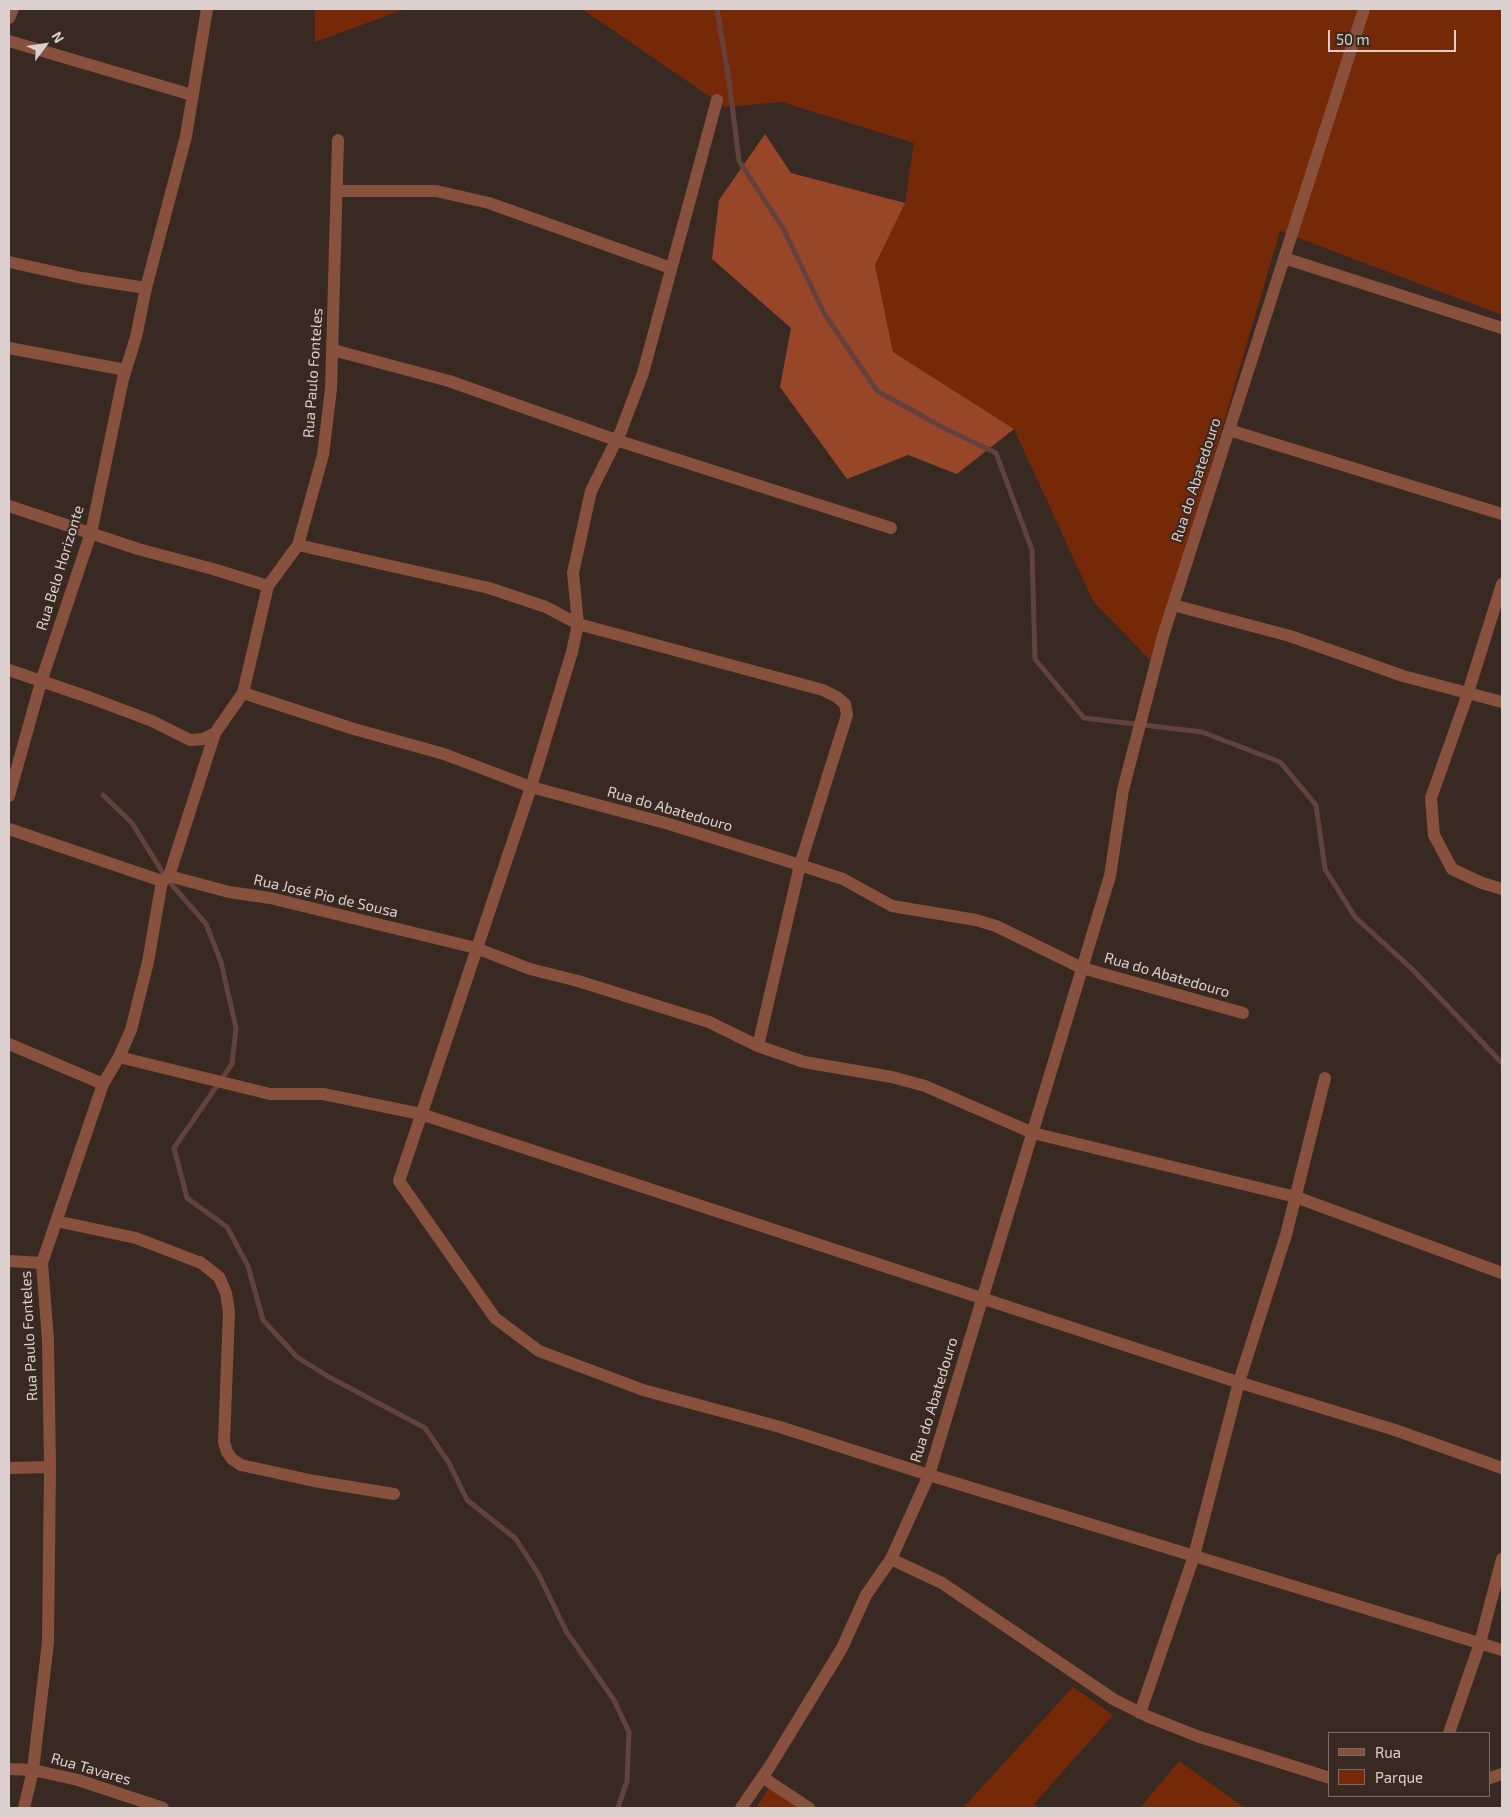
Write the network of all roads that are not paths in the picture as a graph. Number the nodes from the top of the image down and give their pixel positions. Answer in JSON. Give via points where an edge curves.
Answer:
{"nodes":[{"id":1,"x":13,"y":9,"type":"edge"},
{"id":2,"x":207,"y":9,"type":"edge"},
{"id":3,"x":1364,"y":9,"type":"edge"},
{"id":4,"x":9,"y":18,"type":"edge"},
{"id":5,"x":9,"y":41,"type":"edge"},
{"id":6,"x":192,"y":94,"type":"junction"},
{"id":7,"x":717,"y":100,"type":"dead end"},
{"id":8,"x":338,"y":140,"type":"dead end"},
{"id":9,"x":337,"y":191,"type":"junction"},
{"id":10,"x":1284,"y":258,"type":"junction"},
{"id":11,"x":9,"y":262,"type":"edge"},
{"id":12,"x":671,"y":268,"type":"junction"},
{"id":13,"x":146,"y":288,"type":"junction"},
{"id":14,"x":1502,"y":328,"type":"edge"},
{"id":15,"x":9,"y":348,"type":"edge"},
{"id":16,"x":333,"y":350,"type":"junction"},
{"id":17,"x":126,"y":370,"type":"junction"},
{"id":18,"x":1229,"y":430,"type":"junction"},
{"id":19,"x":616,"y":440,"type":"junction"},
{"id":20,"x":9,"y":506,"type":"edge"},
{"id":21,"x":1502,"y":514,"type":"edge"},
{"id":22,"x":891,"y":528,"type":"dead end"},
{"id":23,"x":91,"y":533,"type":"junction"},
{"id":24,"x":298,"y":545,"type":"junction"},
{"id":25,"x":1502,"y":584,"type":"edge"},
{"id":26,"x":268,"y":586,"type":"junction"},
{"id":27,"x":1173,"y":605,"type":"junction"},
{"id":28,"x":578,"y":624,"type":"junction"},
{"id":29,"x":9,"y":670,"type":"edge"},
{"id":30,"x":41,"y":682,"type":"junction"},
{"id":31,"x":243,"y":693,"type":"junction"},
{"id":32,"x":1468,"y":694,"type":"junction"},
{"id":33,"x":1502,"y":702,"type":"edge"},
{"id":34,"x":215,"y":732,"type":"junction"},
{"id":35,"x":531,"y":787,"type":"junction"},
{"id":36,"x":9,"y":796,"type":"edge"},
{"id":37,"x":9,"y":829,"type":"edge"},
{"id":38,"x":800,"y":865,"type":"junction"},
{"id":39,"x":166,"y":879,"type":"junction"},
{"id":40,"x":1502,"y":889,"type":"edge"},
{"id":41,"x":476,"y":948,"type":"junction"},
{"id":42,"x":1082,"y":968,"type":"junction"},
{"id":43,"x":1243,"y":1013,"type":"dead end"},
{"id":44,"x":9,"y":1044,"type":"edge"},
{"id":45,"x":758,"y":1046,"type":"junction"},
{"id":46,"x":119,"y":1057,"type":"junction"},
{"id":47,"x":1325,"y":1078,"type":"dead end"},
{"id":48,"x":103,"y":1084,"type":"junction"},
{"id":49,"x":421,"y":1114,"type":"junction"},
{"id":50,"x":1033,"y":1133,"type":"junction"},
{"id":51,"x":1296,"y":1197,"type":"junction"},
{"id":52,"x":56,"y":1221,"type":"junction"},
{"id":53,"x":9,"y":1261,"type":"edge"},
{"id":54,"x":42,"y":1263,"type":"junction"},
{"id":55,"x":1502,"y":1273,"type":"edge"},
{"id":56,"x":984,"y":1297,"type":"junction"},
{"id":57,"x":1239,"y":1382,"type":"junction"},
{"id":58,"x":9,"y":1468,"type":"edge"},
{"id":59,"x":50,"y":1468,"type":"junction"},
{"id":60,"x":1502,"y":1468,"type":"edge"},
{"id":61,"x":929,"y":1475,"type":"junction"},
{"id":62,"x":394,"y":1494,"type":"dead end"},
{"id":63,"x":1194,"y":1556,"type":"junction"},
{"id":64,"x":891,"y":1559,"type":"junction"},
{"id":65,"x":1502,"y":1559,"type":"edge"},
{"id":66,"x":1480,"y":1644,"type":"junction"},
{"id":67,"x":1502,"y":1650,"type":"edge"},
{"id":68,"x":1140,"y":1712,"type":"junction"},
{"id":69,"x":1449,"y":1732,"type":"edge"},
{"id":70,"x":9,"y":1769,"type":"edge"},
{"id":71,"x":33,"y":1770,"type":"junction"},
{"id":72,"x":762,"y":1777,"type":"junction"},
{"id":73,"x":1328,"y":1777,"type":"edge"},
{"id":74,"x":24,"y":1808,"type":"edge"},
{"id":75,"x":163,"y":1808,"type":"edge"},
{"id":76,"x":740,"y":1808,"type":"edge"},
{"id":77,"x":809,"y":1808,"type":"edge"}],
"edges":[{"from":1,"to":4,"type":"street"},
{"from":2,"to":6,"type":"street","name":"Rua Belo Horizonte"},
{"from":3,"to":10,"type":"street","name":"Rua do Abatedouro"},
{"from":5,"to":6,"type":"street"},
{"from":6,"to":13,"type":"street","name":"Rua Belo Horizonte","via":[[186,136]]},
{"from":7,"to":12,"type":"street"},
{"from":8,"to":9,"type":"street","name":"Rua Paulo Fonteles"},
{"from":9,"to":12,"type":"street","via":[[436,191],[489,203]]},
{"from":9,"to":16,"type":"street","name":"Rua Paulo Fonteles"},
{"from":10,"to":14,"type":"street"},
{"from":10,"to":18,"type":"street","name":"Rua do Abatedouro"},
{"from":11,"to":13,"type":"street"},
{"from":12,"to":19,"type":"street","via":[[643,373]]},
{"from":13,"to":17,"type":"street","name":"Rua Belo Horizonte"},
{"from":15,"to":17,"type":"street"},
{"from":16,"to":19,"type":"street","via":[[449,381]]},
{"from":16,"to":24,"type":"street","name":"Rua Paulo Fonteles","via":[[332,389],[323,455]]},
{"from":17,"to":23,"type":"street","name":"Rua Belo Horizonte"},
{"from":18,"to":21,"type":"street"},
{"from":18,"to":27,"type":"street","name":"Rua do Abatedouro"},
{"from":19,"to":22,"type":"street"},
{"from":19,"to":28,"type":"street","via":[[590,491],[573,573]]},
{"from":20,"to":23,"type":"street"},
{"from":23,"to":26,"type":"street"},
{"from":23,"to":30,"type":"street","name":"Rua Belo Horizonte"},
{"from":24,"to":26,"type":"street","name":"Rua Paulo Fonteles"},
{"from":24,"to":28,"type":"street","via":[[489,588],[546,607]]},
{"from":25,"to":32,"type":"street"},
{"from":26,"to":31,"type":"street","name":"Rua Paulo Fonteles"},
{"from":27,"to":32,"type":"street","via":[[1290,636],[1403,676]]},
{"from":27,"to":42,"type":"street","name":"Rua do Abatedouro","via":[[1124,790],[1110,876]]},
{"from":28,"to":35,"type":"street"},
{"from":28,"to":38,"type":"street","via":[[823,690],[845,704],[847,715]]},
{"from":29,"to":30,"type":"street"},
{"from":30,"to":34,"type":"street","via":[[143,718],[190,740],[203,739]]},
{"from":30,"to":36,"type":"street","name":"Rua Belo Horizonte"},
{"from":31,"to":34,"type":"street","name":"Rua Paulo Fonteles"},
{"from":31,"to":35,"type":"street","name":"Rua do Abatedouro","via":[[444,754]]},
{"from":32,"to":33,"type":"street"},
{"from":32,"to":40,"type":"street","via":[[1431,798],[1434,835],[1452,869],[1482,884]]},
{"from":34,"to":39,"type":"street","name":"Rua Paulo Fonteles"},
{"from":35,"to":38,"type":"street","name":"Rua do Abatedouro","via":[[669,824]]},
{"from":35,"to":41,"type":"street"},
{"from":37,"to":39,"type":"street","name":"Rua José Pio de Sousa"},
{"from":38,"to":42,"type":"street","name":"Rua do Abatedouro","via":[[843,879],[892,906],[996,926]]},
{"from":38,"to":45,"type":"street"},
{"from":39,"to":41,"type":"street","name":"Rua José Pio de Sousa","via":[[270,898]]},
{"from":39,"to":46,"type":"street","name":"Rua Paulo Fonteles","via":[[131,1030]]},
{"from":41,"to":45,"type":"street","name":"Rua José Pio de Sousa","via":[[530,969],[709,1022]]},
{"from":41,"to":49,"type":"street"},
{"from":42,"to":43,"type":"street","name":"Rua do Abatedouro"},
{"from":42,"to":50,"type":"street","name":"Rua do Abatedouro"},
{"from":44,"to":48,"type":"street"},
{"from":45,"to":50,"type":"street","name":"Rua José Pio de Sousa","via":[[804,1062],[892,1076],[925,1086]]},
{"from":46,"to":48,"type":"street","name":"Rua Paulo Fonteles"},
{"from":46,"to":49,"type":"street","via":[[270,1094],[322,1094]]},
{"from":47,"to":51,"type":"street"},
{"from":48,"to":52,"type":"street","name":"Rua Paulo Fonteles"},
{"from":49,"to":56,"type":"street"},
{"from":49,"to":61,"type":"street","via":[[398,1181],[495,1318],[539,1351],[643,1390],[780,1427]]},
{"from":50,"to":51,"type":"street","name":"Rua José Pio de Sousa"},
{"from":50,"to":56,"type":"street","name":"Rua do Abatedouro"},
{"from":51,"to":55,"type":"street","name":"Rua José Pio de Sousa"},
{"from":51,"to":57,"type":"street"},
{"from":52,"to":54,"type":"street","name":"Rua Paulo Fonteles"},
{"from":52,"to":62,"type":"street","via":[[136,1238],[201,1262],[218,1277],[226,1293],[229,1312],[224,1442],[232,1459],[314,1481]]},
{"from":53,"to":54,"type":"street"},
{"from":54,"to":59,"type":"street","name":"Rua Paulo Fonteles","via":[[48,1340]]},
{"from":56,"to":57,"type":"street"},
{"from":56,"to":61,"type":"street","name":"Rua do Abatedouro"},
{"from":57,"to":60,"type":"street","via":[[1395,1430]]},
{"from":57,"to":63,"type":"street"},
{"from":58,"to":59,"type":"street"},
{"from":59,"to":71,"type":"street","name":"Rua Paulo Fonteles","via":[[48,1642]]},
{"from":61,"to":63,"type":"street"},
{"from":61,"to":64,"type":"street","name":"Rua do Abatedouro"},
{"from":63,"to":66,"type":"street"},
{"from":63,"to":68,"type":"street"},
{"from":64,"to":68,"type":"street","via":[[942,1584],[1113,1699]]},
{"from":64,"to":72,"type":"street","name":"Rua do Abatedouro","via":[[866,1595],[842,1648]]},
{"from":65,"to":66,"type":"street"},
{"from":66,"to":67,"type":"street"},
{"from":66,"to":69,"type":"street"},
{"from":68,"to":73,"type":"street","via":[[1206,1740]]},
{"from":70,"to":71,"type":"street","name":"Rua Tavares"},
{"from":71,"to":74,"type":"street","name":"Rua Paulo Fonteles"},
{"from":71,"to":75,"type":"street","name":"Rua Tavares","via":[[78,1780]]},
{"from":72,"to":76,"type":"street","name":"Rua do Abatedouro"},
{"from":72,"to":77,"type":"street"}]}
